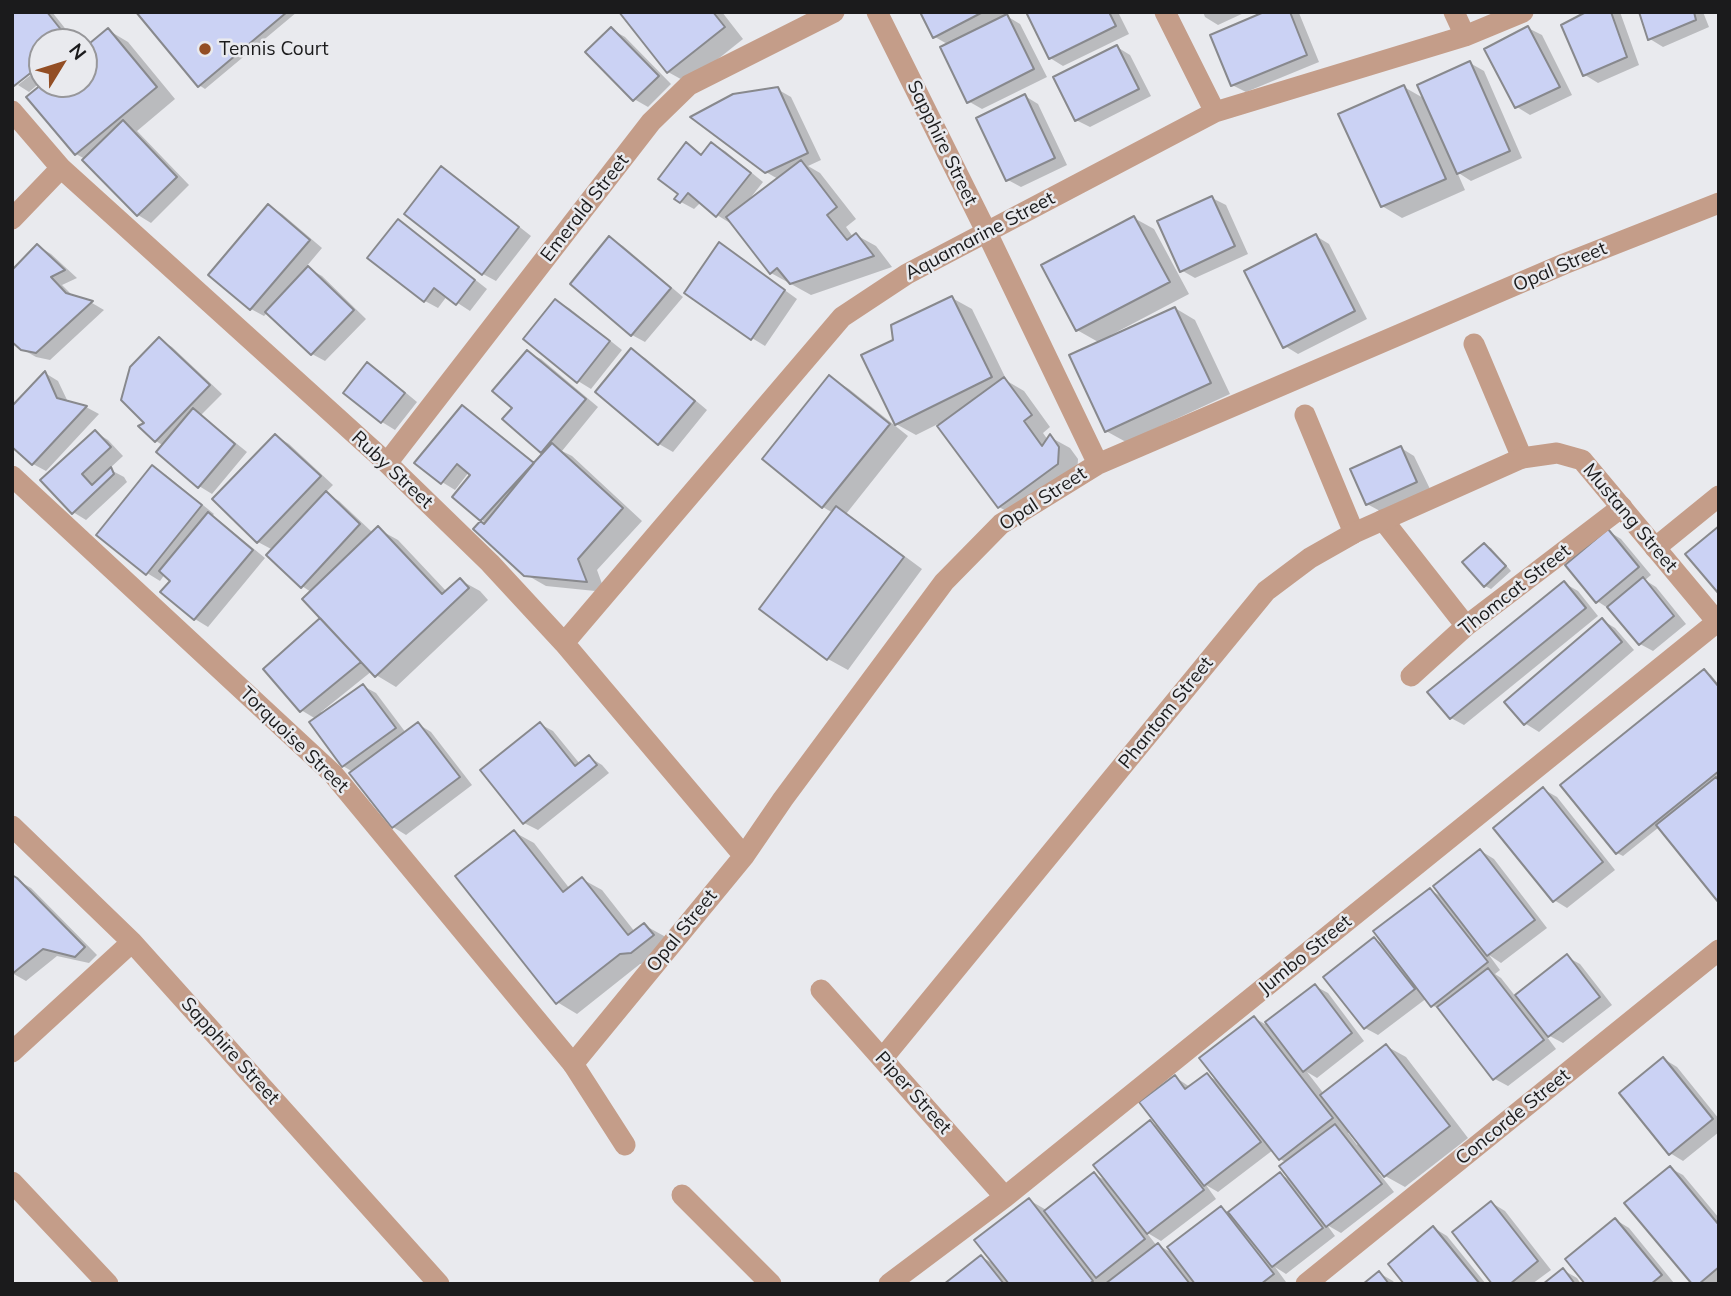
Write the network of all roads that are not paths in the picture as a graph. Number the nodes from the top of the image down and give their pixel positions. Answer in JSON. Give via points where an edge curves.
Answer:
{"nodes":[{"id":1,"x":834,"y":12,"type":"edge"},
{"id":2,"x":877,"y":12,"type":"edge"},
{"id":3,"x":1165,"y":12,"type":"edge"},
{"id":4,"x":1454,"y":12,"type":"edge"},
{"id":5,"x":1523,"y":12,"type":"edge"},
{"id":6,"x":1465,"y":36,"type":"junction"},
{"id":7,"x":12,"y":111,"type":"edge"},
{"id":8,"x":1215,"y":112,"type":"junction"},
{"id":9,"x":61,"y":168,"type":"junction"},
{"id":10,"x":1719,"y":203,"type":"edge"},
{"id":11,"x":12,"y":219,"type":"edge"},
{"id":12,"x":987,"y":233,"type":"junction"},
{"id":13,"x":1474,"y":344,"type":"dead end"},
{"id":14,"x":1304,"y":415,"type":"dead end"},
{"id":15,"x":1522,"y":458,"type":"junction"},
{"id":16,"x":387,"y":463,"type":"junction"},
{"id":17,"x":1098,"y":464,"type":"junction"},
{"id":18,"x":12,"y":476,"type":"edge"},
{"id":19,"x":1719,"y":495,"type":"edge"},
{"id":20,"x":1622,"y":507,"type":"junction"},
{"id":21,"x":1383,"y":520,"type":"junction"},
{"id":22,"x":1354,"y":533,"type":"junction"},
{"id":23,"x":1655,"y":548,"type":"junction"},
{"id":24,"x":1718,"y":623,"type":"edge"},
{"id":25,"x":1466,"y":626,"type":"junction"},
{"id":26,"x":564,"y":643,"type":"junction"},
{"id":27,"x":1411,"y":676,"type":"dead end"},
{"id":28,"x":12,"y":826,"type":"edge"},
{"id":29,"x":744,"y":856,"type":"junction"},
{"id":30,"x":132,"y":942,"type":"junction"},
{"id":31,"x":1719,"y":950,"type":"edge"},
{"id":32,"x":821,"y":989,"type":"dead end"},
{"id":33,"x":12,"y":1052,"type":"edge"},
{"id":34,"x":883,"y":1059,"type":"junction"},
{"id":35,"x":573,"y":1064,"type":"junction"},
{"id":36,"x":625,"y":1145,"type":"dead end"},
{"id":37,"x":12,"y":1182,"type":"edge"},
{"id":38,"x":682,"y":1195,"type":"dead end"},
{"id":39,"x":1005,"y":1197,"type":"junction"},
{"id":40,"x":108,"y":1284,"type":"edge"},
{"id":41,"x":439,"y":1284,"type":"edge"},
{"id":42,"x":771,"y":1284,"type":"edge"},
{"id":43,"x":889,"y":1284,"type":"edge"},
{"id":44,"x":1306,"y":1284,"type":"edge"}],
"edges":[{"from":1,"to":16,"type":"street","name":"Emerald Street","via":[[689,85],[652,122]]},
{"from":2,"to":12,"type":"street","name":"Sapphire Street"},
{"from":3,"to":8,"type":"street"},
{"from":4,"to":6,"type":"street"},
{"from":5,"to":6,"type":"street","name":"Aquamarine Street"},
{"from":6,"to":8,"type":"street","name":"Aquamarine Street"},
{"from":7,"to":9,"type":"street","name":"Ruby Street"},
{"from":8,"to":12,"type":"street","name":"Aquamarine Street"},
{"from":9,"to":11,"type":"street"},
{"from":9,"to":16,"type":"street","name":"Ruby Street"},
{"from":10,"to":17,"type":"street","name":"Opal Street","via":[[1564,264]]},
{"from":12,"to":17,"type":"street","name":"Sapphire Street"},
{"from":12,"to":26,"type":"street","name":"Aquamarine Street","via":[[907,274],[842,317]]},
{"from":13,"to":15,"type":"street"},
{"from":14,"to":22,"type":"street"},
{"from":15,"to":20,"type":"street","name":"Mustang Street","via":[[1557,453],[1582,460]]},
{"from":15,"to":21,"type":"street","name":"Phantom Street"},
{"from":16,"to":26,"type":"street","name":"Ruby Street"},
{"from":17,"to":29,"type":"street","name":"Opal Street","via":[[1001,524],[944,582]]},
{"from":18,"to":35,"type":"street","name":"Torquoise Street","via":[[333,774]]},
{"from":19,"to":23,"type":"street"},
{"from":20,"to":23,"type":"street","name":"Mustang Street"},
{"from":20,"to":25,"type":"street","name":"Thomcat Street"},
{"from":21,"to":22,"type":"street","name":"Phantom Street"},
{"from":21,"to":25,"type":"street"},
{"from":22,"to":34,"type":"street","name":"Phantom Street","via":[[1266,591]]},
{"from":23,"to":24,"type":"street","name":"Mustang Street"},
{"from":24,"to":39,"type":"street","name":"Jumbo Street"},
{"from":25,"to":27,"type":"street","name":"Thomcat Street"},
{"from":26,"to":29,"type":"street","name":"Ruby Street"},
{"from":28,"to":30,"type":"street","name":"Sapphire Street"},
{"from":29,"to":35,"type":"street","name":"Opal Street"},
{"from":30,"to":33,"type":"street"},
{"from":30,"to":41,"type":"street","name":"Sapphire Street"},
{"from":31,"to":44,"type":"street","name":"Concorde Street"},
{"from":32,"to":34,"type":"street","name":"Piper Street"},
{"from":34,"to":39,"type":"street","name":"Piper Street"},
{"from":35,"to":36,"type":"street","name":"Torquoise Street"},
{"from":37,"to":40,"type":"street"},
{"from":38,"to":42,"type":"street"},
{"from":39,"to":43,"type":"street","name":"Jumbo Street"}]}
